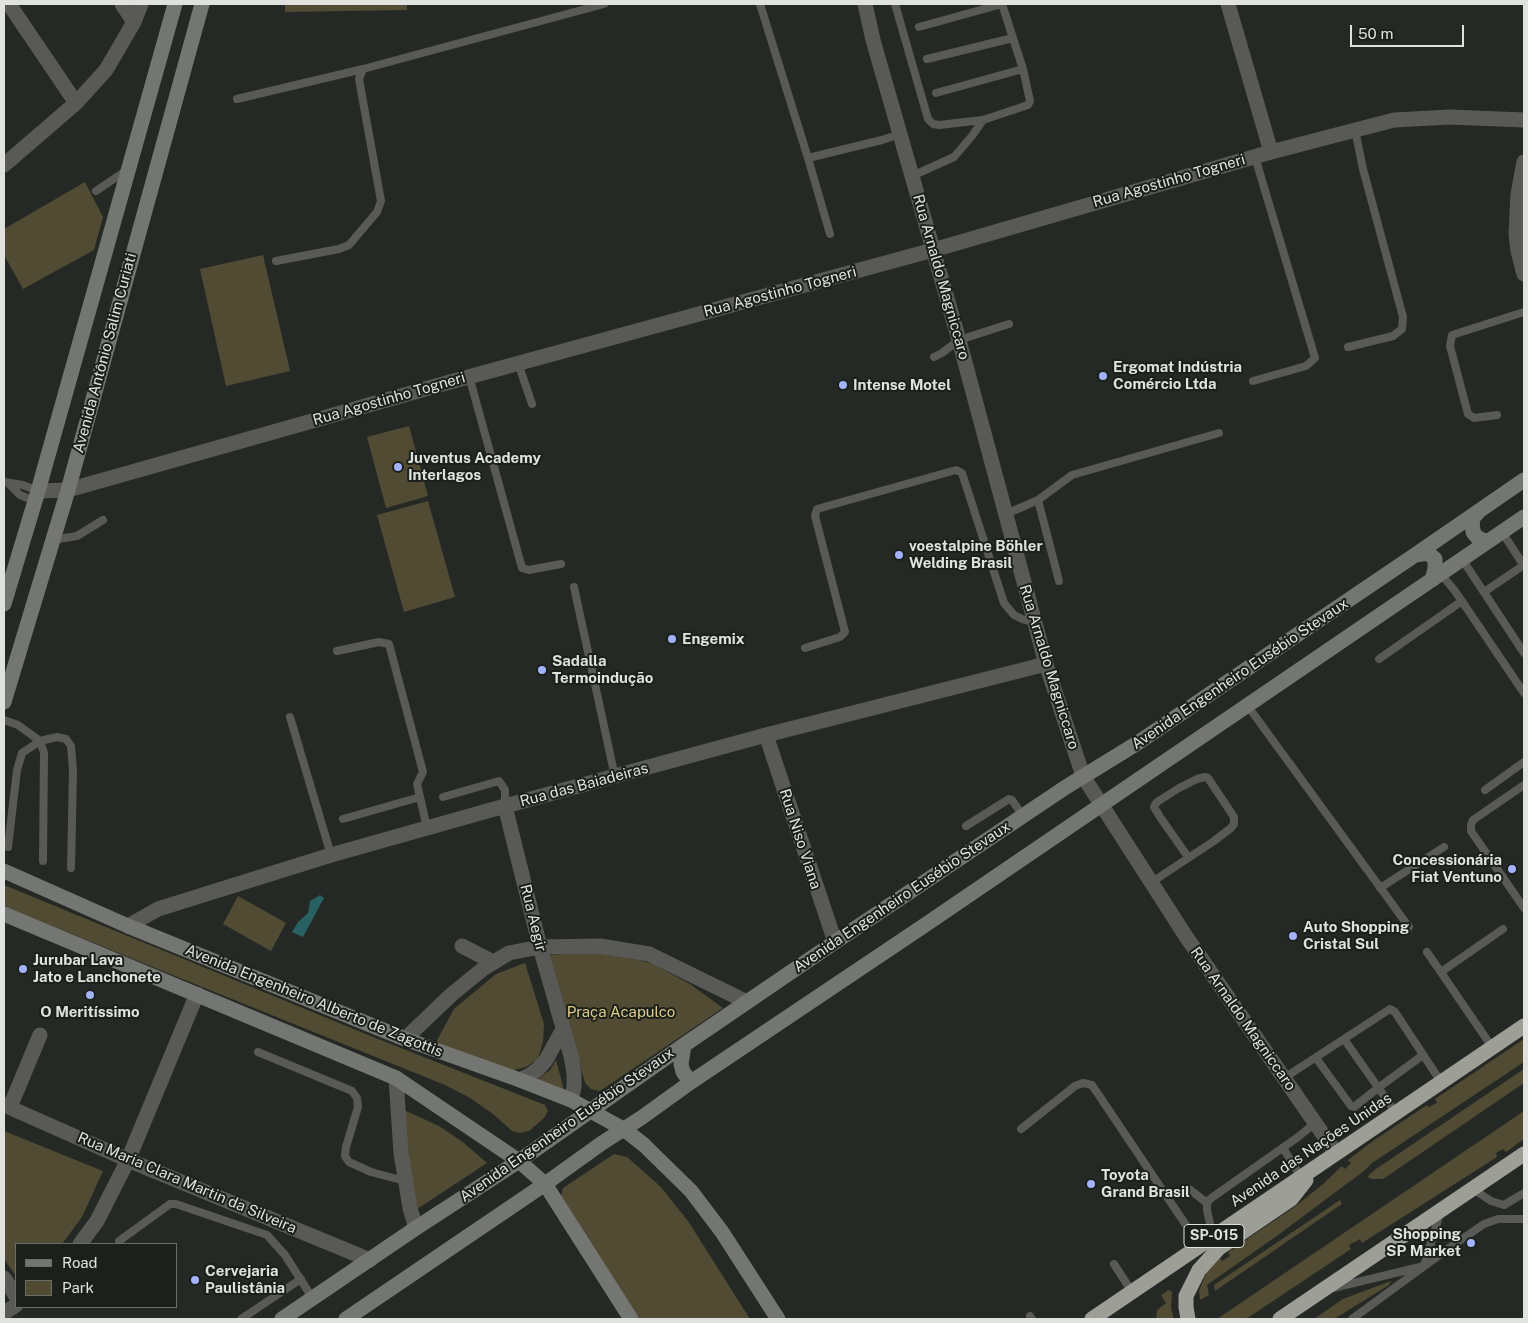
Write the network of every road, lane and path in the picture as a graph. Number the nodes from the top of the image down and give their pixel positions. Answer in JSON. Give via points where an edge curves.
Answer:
{"nodes":[{"id":1,"x":9,"y":4,"type":"edge"},
{"id":2,"x":122,"y":4,"type":"edge"},
{"id":3,"x":142,"y":4,"type":"edge"},
{"id":4,"x":175,"y":4,"type":"edge"},
{"id":5,"x":202,"y":4,"type":"edge"},
{"id":6,"x":604,"y":4,"type":"edge"},
{"id":7,"x":760,"y":4,"type":"edge"},
{"id":8,"x":865,"y":4,"type":"edge"},
{"id":9,"x":895,"y":4,"type":"edge"},
{"id":10,"x":1002,"y":4,"type":"edge"},
{"id":11,"x":1228,"y":4,"type":"edge"},
{"id":12,"x":134,"y":22,"type":"junction"},
{"id":13,"x":919,"y":27,"type":"dead end"},
{"id":14,"x":1013,"y":38,"type":"junction"},
{"id":15,"x":927,"y":59,"type":"dead end"},
{"id":16,"x":363,"y":69,"type":"junction"},
{"id":17,"x":1023,"y":70,"type":"junction"},
{"id":18,"x":936,"y":94,"type":"dead end"},
{"id":19,"x":236,"y":99,"type":"dead end"},
{"id":20,"x":76,"y":103,"type":"junction"},
{"id":21,"x":983,"y":120,"type":"junction"},
{"id":22,"x":1524,"y":120,"type":"edge"},
{"id":23,"x":1355,"y":130,"type":"junction"},
{"id":24,"x":900,"y":134,"type":"junction"},
{"id":25,"x":1271,"y":152,"type":"junction"},
{"id":26,"x":1255,"y":156,"type":"junction"},
{"id":27,"x":808,"y":158,"type":"junction"},
{"id":28,"x":1524,"y":162,"type":"edge"},
{"id":29,"x":4,"y":165,"type":"edge"},
{"id":30,"x":128,"y":169,"type":"junction"},
{"id":31,"x":912,"y":176,"type":"junction"},
{"id":32,"x":96,"y":191,"type":"dead end"},
{"id":33,"x":830,"y":234,"type":"dead end"},
{"id":34,"x":933,"y":250,"type":"junction"},
{"id":35,"x":276,"y":261,"type":"dead end"},
{"id":36,"x":1524,"y":274,"type":"edge"},
{"id":37,"x":1524,"y":312,"type":"edge"},
{"id":38,"x":1009,"y":324,"type":"dead end"},
{"id":39,"x":960,"y":340,"type":"junction"},
{"id":40,"x":1348,"y":347,"type":"dead end"},
{"id":41,"x":934,"y":357,"type":"dead end"},
{"id":42,"x":518,"y":363,"type":"junction"},
{"id":43,"x":469,"y":376,"type":"junction"},
{"id":44,"x":70,"y":377,"type":"junction"},
{"id":45,"x":1253,"y":381,"type":"dead end"},
{"id":46,"x":97,"y":384,"type":"junction"},
{"id":47,"x":532,"y":404,"type":"dead end"},
{"id":48,"x":1497,"y":415,"type":"dead end"},
{"id":49,"x":1219,"y":432,"type":"dead end"},
{"id":50,"x":1524,"y":480,"type":"edge"},
{"id":51,"x":6,"y":482,"type":"edge"},
{"id":52,"x":68,"y":490,"type":"junction"},
{"id":53,"x":37,"y":496,"type":"junction"},
{"id":54,"x":1038,"y":500,"type":"junction"},
{"id":55,"x":1480,"y":510,"type":"junction"},
{"id":56,"x":1006,"y":514,"type":"junction"},
{"id":57,"x":1524,"y":517,"type":"edge"},
{"id":58,"x":103,"y":520,"type":"dead end"},
{"id":59,"x":1497,"y":536,"type":"junction"},
{"id":60,"x":52,"y":540,"type":"junction"},
{"id":61,"x":1416,"y":555,"type":"junction"},
{"id":62,"x":1462,"y":559,"type":"junction"},
{"id":63,"x":16,"y":564,"type":"junction"},
{"id":64,"x":561,"y":564,"type":"dead end"},
{"id":65,"x":1524,"y":565,"type":"edge"},
{"id":66,"x":43,"y":570,"type":"junction"},
{"id":67,"x":1436,"y":577,"type":"junction"},
{"id":68,"x":1059,"y":581,"type":"dead end"},
{"id":69,"x":574,"y":587,"type":"dead end"},
{"id":70,"x":1484,"y":592,"type":"junction"},
{"id":71,"x":5,"y":595,"type":"edge"},
{"id":72,"x":1462,"y":601,"type":"junction"},
{"id":73,"x":1034,"y":622,"type":"junction"},
{"id":74,"x":805,"y":648,"type":"dead end"},
{"id":75,"x":337,"y":651,"type":"dead end"},
{"id":76,"x":1524,"y":653,"type":"edge"},
{"id":77,"x":1379,"y":659,"type":"dead end"},
{"id":78,"x":1046,"y":664,"type":"junction"},
{"id":79,"x":1524,"y":693,"type":"edge"},
{"id":80,"x":4,"y":702,"type":"edge"},
{"id":81,"x":1247,"y":706,"type":"junction"},
{"id":82,"x":290,"y":717,"type":"dead end"},
{"id":83,"x":4,"y":720,"type":"edge"},
{"id":84,"x":766,"y":735,"type":"junction"},
{"id":85,"x":40,"y":741,"type":"junction"},
{"id":86,"x":1524,"y":762,"type":"edge"},
{"id":87,"x":1084,"y":776,"type":"junction"},
{"id":88,"x":615,"y":777,"type":"junction"},
{"id":89,"x":1524,"y":786,"type":"edge"},
{"id":90,"x":1485,"y":790,"type":"dead end"},
{"id":91,"x":420,"y":797,"type":"junction"},
{"id":92,"x":443,"y":797,"type":"dead end"},
{"id":93,"x":1101,"y":805,"type":"junction"},
{"id":94,"x":505,"y":806,"type":"junction"},
{"id":95,"x":1023,"y":816,"type":"junction"},
{"id":96,"x":343,"y":819,"type":"dead end"},
{"id":97,"x":966,"y":826,"type":"dead end"},
{"id":98,"x":428,"y":828,"type":"junction"},
{"id":99,"x":8,"y":847,"type":"dead end"},
{"id":100,"x":1444,"y":847,"type":"dead end"},
{"id":101,"x":331,"y":855,"type":"junction"},
{"id":102,"x":1188,"y":857,"type":"junction"},
{"id":103,"x":43,"y":861,"type":"dead end"},
{"id":104,"x":71,"y":868,"type":"dead end"},
{"id":105,"x":4,"y":871,"type":"edge"},
{"id":106,"x":1152,"y":882,"type":"junction"},
{"id":107,"x":1380,"y":888,"type":"junction"},
{"id":108,"x":1524,"y":908,"type":"edge"},
{"id":109,"x":4,"y":914,"type":"edge"},
{"id":110,"x":128,"y":926,"type":"junction"},
{"id":111,"x":1409,"y":927,"type":"dead end"},
{"id":112,"x":1503,"y":929,"type":"dead end"},
{"id":113,"x":835,"y":942,"type":"junction"},
{"id":114,"x":462,"y":946,"type":"dead end"},
{"id":115,"x":540,"y":948,"type":"junction"},
{"id":116,"x":1427,"y":952,"type":"dead end"},
{"id":117,"x":494,"y":962,"type":"junction"},
{"id":118,"x":1441,"y":972,"type":"junction"},
{"id":119,"x":197,"y":994,"type":"junction"},
{"id":120,"x":747,"y":1002,"type":"junction"},
{"id":121,"x":1524,"y":1026,"type":"edge"},
{"id":122,"x":563,"y":1029,"type":"junction"},
{"id":123,"x":40,"y":1035,"type":"dead end"},
{"id":124,"x":405,"y":1039,"type":"junction"},
{"id":125,"x":1344,"y":1039,"type":"junction"},
{"id":126,"x":684,"y":1045,"type":"junction"},
{"id":127,"x":1492,"y":1047,"type":"junction"},
{"id":128,"x":258,"y":1052,"type":"dead end"},
{"id":129,"x":1424,"y":1055,"type":"junction"},
{"id":130,"x":1316,"y":1058,"type":"junction"},
{"id":131,"x":396,"y":1078,"type":"junction"},
{"id":132,"x":1284,"y":1078,"type":"junction"},
{"id":133,"x":520,"y":1080,"type":"junction"},
{"id":134,"x":691,"y":1082,"type":"junction"},
{"id":135,"x":1441,"y":1082,"type":"junction"},
{"id":136,"x":1378,"y":1088,"type":"junction"},
{"id":137,"x":571,"y":1100,"type":"junction"},
{"id":138,"x":7,"y":1106,"type":"edge"},
{"id":139,"x":590,"y":1112,"type":"junction"},
{"id":140,"x":1396,"y":1113,"type":"junction"},
{"id":141,"x":1315,"y":1123,"type":"junction"},
{"id":142,"x":1021,"y":1128,"type":"dead end"},
{"id":143,"x":625,"y":1130,"type":"junction"},
{"id":144,"x":1282,"y":1148,"type":"junction"},
{"id":145,"x":1336,"y":1153,"type":"junction"},
{"id":146,"x":1524,"y":1154,"type":"edge"},
{"id":147,"x":128,"y":1160,"type":"junction"},
{"id":148,"x":519,"y":1161,"type":"junction"},
{"id":149,"x":1316,"y":1168,"type":"junction"},
{"id":150,"x":1301,"y":1178,"type":"junction"},
{"id":151,"x":405,"y":1181,"type":"junction"},
{"id":152,"x":546,"y":1184,"type":"junction"},
{"id":153,"x":1189,"y":1189,"type":"dead end"},
{"id":154,"x":1473,"y":1189,"type":"junction"},
{"id":155,"x":1524,"y":1193,"type":"edge"},
{"id":156,"x":1207,"y":1203,"type":"junction"},
{"id":157,"x":1441,"y":1211,"type":"junction"},
{"id":158,"x":1524,"y":1219,"type":"edge"},
{"id":159,"x":416,"y":1228,"type":"junction"},
{"id":160,"x":1213,"y":1238,"type":"junction"},
{"id":161,"x":119,"y":1241,"type":"dead end"},
{"id":162,"x":81,"y":1243,"type":"edge"},
{"id":163,"x":1200,"y":1246,"type":"junction"},
{"id":164,"x":370,"y":1260,"type":"junction"},
{"id":165,"x":1114,"y":1264,"type":"dead end"},
{"id":166,"x":1424,"y":1266,"type":"junction"},
{"id":167,"x":4,"y":1278,"type":"edge"},
{"id":168,"x":301,"y":1278,"type":"junction"},
{"id":169,"x":1324,"y":1290,"type":"junction"},
{"id":170,"x":1132,"y":1292,"type":"junction"},
{"id":171,"x":15,"y":1294,"type":"edge"},
{"id":172,"x":313,"y":1299,"type":"junction"},
{"id":173,"x":15,"y":1307,"type":"edge"},
{"id":174,"x":4,"y":1313,"type":"edge"},
{"id":175,"x":240,"y":1319,"type":"edge"},
{"id":176,"x":282,"y":1319,"type":"edge"},
{"id":177,"x":346,"y":1319,"type":"edge"},
{"id":178,"x":631,"y":1319,"type":"edge"},
{"id":179,"x":778,"y":1319,"type":"edge"},
{"id":180,"x":1092,"y":1319,"type":"edge"},
{"id":181,"x":1188,"y":1319,"type":"edge"},
{"id":182,"x":1280,"y":1319,"type":"edge"},
{"id":183,"x":1352,"y":1319,"type":"edge"}],
"edges":[{"from":1,"to":20,"type":"street"},
{"from":2,"to":12,"type":"street"},
{"from":3,"to":12,"type":"street"},
{"from":4,"to":30,"type":"main road","name":"Avenida Antônio Salim Curiati"},
{"from":5,"to":46,"type":"main road","name":"Avenida Antônio Salim Curiati"},
{"from":6,"to":16,"type":"lane"},
{"from":7,"to":27,"type":"lane"},
{"from":8,"to":24,"type":"street","name":"Rua Arnaldo Magniccaro"},
{"from":9,"to":21,"type":"lane","via":[[928,119],[939,125]]},
{"from":10,"to":13,"type":"lane"},
{"from":10,"to":14,"type":"lane"},
{"from":11,"to":25,"type":"street"},
{"from":12,"to":20,"type":"street","via":[[106,70]]},
{"from":14,"to":15,"type":"lane"},
{"from":14,"to":17,"type":"lane"},
{"from":16,"to":19,"type":"lane"},
{"from":16,"to":35,"type":"lane","via":[[359,79],[381,201],[377,212],[349,245]]},
{"from":17,"to":18,"type":"lane"},
{"from":17,"to":21,"type":"lane","via":[[1030,101],[1028,105]]},
{"from":20,"to":29,"type":"street"},
{"from":21,"to":31,"type":"lane","via":[[954,156]]},
{"from":22,"to":23,"type":"street","name":"Rua Agostinho Togneri","via":[[1418,118],[1394,120]]},
{"from":23,"to":25,"type":"street","name":"Rua Agostinho Togneri"},
{"from":23,"to":40,"type":"lane","via":[[1404,317],[1402,329],[1393,336]]},
{"from":24,"to":27,"type":"lane"},
{"from":24,"to":31,"type":"street","name":"Rua Arnaldo Magniccaro"},
{"from":25,"to":26,"type":"street","name":"Rua Agostinho Togneri"},
{"from":26,"to":34,"type":"street","name":"Rua Agostinho Togneri"},
{"from":26,"to":45,"type":"lane","via":[[1315,358],[1306,366]]},
{"from":27,"to":33,"type":"lane"},
{"from":28,"to":36,"type":"street","via":[[1516,234]]},
{"from":30,"to":32,"type":"lane"},
{"from":30,"to":44,"type":"main road","name":"Avenida Antônio Salim Curiati"},
{"from":31,"to":34,"type":"street","name":"Rua Arnaldo Magniccaro"},
{"from":34,"to":39,"type":"street","name":"Rua Arnaldo Magniccaro"},
{"from":34,"to":42,"type":"street","name":"Rua Agostinho Togneri"},
{"from":37,"to":48,"type":"lane","via":[[1452,335],[1450,346],[1468,414],[1474,418]]},
{"from":38,"to":39,"type":"lane"},
{"from":39,"to":41,"type":"lane"},
{"from":39,"to":56,"type":"street","name":"Rua Arnaldo Magniccaro"},
{"from":42,"to":43,"type":"street","name":"Rua Agostinho Togneri"},
{"from":42,"to":47,"type":"lane"},
{"from":43,"to":52,"type":"street","name":"Rua Agostinho Togneri"},
{"from":43,"to":64,"type":"lane","via":[[522,568],[529,570]]},
{"from":44,"to":46,"type":"main road"},
{"from":44,"to":53,"type":"main road","name":"Avenida Antônio Salim Curiati"},
{"from":46,"to":52,"type":"main road","name":"Avenida Antônio Salim Curiati"},
{"from":49,"to":54,"type":"lane","via":[[1072,475]]},
{"from":50,"to":55,"type":"main road","name":"Avenida Engenheiro Eusébio Stevaux"},
{"from":51,"to":53,"type":"lane","via":[[23,485]]},
{"from":52,"to":53,"type":"street","name":"Rua Agostinho Togneri"},
{"from":52,"to":60,"type":"main road","name":"Avenida Antônio Salim Curiati"},
{"from":53,"to":63,"type":"main road","name":"Avenida Antônio Salim Curiati"},
{"from":54,"to":56,"type":"lane"},
{"from":54,"to":68,"type":"lane"},
{"from":55,"to":59,"type":"main road","via":[[1472,519],[1473,532],[1482,540],[1488,541]]},
{"from":55,"to":61,"type":"main road","name":"Avenida Engenheiro Eusébio Stevaux"},
{"from":56,"to":73,"type":"street","name":"Rua Arnaldo Magniccaro"},
{"from":57,"to":59,"type":"main road","name":"Avenida Engenheiro Eusébio Stevaux"},
{"from":58,"to":60,"type":"lane","via":[[77,536]]},
{"from":59,"to":62,"type":"main road","name":"Avenida Engenheiro Eusébio Stevaux"},
{"from":59,"to":65,"type":"lane"},
{"from":60,"to":66,"type":"main road","name":"Avenida Antônio Salim Curiati"},
{"from":61,"to":67,"type":"main road","via":[[1428,553],[1435,559]]},
{"from":61,"to":87,"type":"main road","name":"Avenida Engenheiro Eusébio Stevaux"},
{"from":62,"to":67,"type":"main road","name":"Avenida Engenheiro Eusébio Stevaux"},
{"from":62,"to":70,"type":"lane"},
{"from":63,"to":66,"type":"main road"},
{"from":63,"to":71,"type":"main road","name":"Avenida Antônio Salim Curiati"},
{"from":65,"to":70,"type":"lane"},
{"from":66,"to":80,"type":"main road","name":"Avenida Antônio Salim Curiati"},
{"from":67,"to":72,"type":"lane"},
{"from":67,"to":81,"type":"main road","name":"Avenida Engenheiro Eusébio Stevaux"},
{"from":69,"to":88,"type":"lane"},
{"from":70,"to":76,"type":"lane"},
{"from":72,"to":77,"type":"lane"},
{"from":72,"to":79,"type":"lane"},
{"from":73,"to":74,"type":"lane","via":[[1014,615],[1004,603],[962,473],[956,470],[817,509],[815,516],[845,632],[840,637]]},
{"from":73,"to":78,"type":"street","name":"Rua Arnaldo Magniccaro"},
{"from":75,"to":91,"type":"lane","via":[[380,642],[389,644],[423,772],[418,784]]},
{"from":78,"to":84,"type":"street","name":"Rua das Baiadeiras"},
{"from":78,"to":87,"type":"street","name":"Rua Arnaldo Magniccaro"},
{"from":81,"to":93,"type":"main road","name":"Avenida Engenheiro Eusébio Stevaux"},
{"from":81,"to":107,"type":"lane"},
{"from":82,"to":101,"type":"lane"},
{"from":83,"to":85,"type":"lane","via":[[18,725]]},
{"from":84,"to":88,"type":"street","name":"Rua das Baiadeiras"},
{"from":84,"to":113,"type":"street","name":"Rua Niso Viana"},
{"from":85,"to":99,"type":"lane","via":[[22,754],[17,770]]},
{"from":85,"to":103,"type":"lane","via":[[44,752]]},
{"from":85,"to":104,"type":"lane","via":[[57,736],[72,746]]},
{"from":86,"to":90,"type":"lane"},
{"from":87,"to":93,"type":"street","name":"Rua Arnaldo Magniccaro"},
{"from":87,"to":95,"type":"main road","name":"Avenida Engenheiro Eusébio Stevaux"},
{"from":88,"to":94,"type":"street","name":"Rua das Baiadeiras"},
{"from":89,"to":108,"type":"lane","via":[[1473,820],[1471,830]]},
{"from":91,"to":96,"type":"lane"},
{"from":91,"to":98,"type":"lane"},
{"from":92,"to":94,"type":"lane","via":[[499,781],[505,790]]},
{"from":93,"to":106,"type":"street","name":"Rua Arnaldo Magniccaro"},
{"from":93,"to":134,"type":"main road","name":"Avenida Engenheiro Eusébio Stevaux"},
{"from":94,"to":98,"type":"street","name":"Rua das Baiadeiras"},
{"from":94,"to":115,"type":"street","name":"Rua Aegir"},
{"from":95,"to":97,"type":"lane","via":[[1009,799]]},
{"from":95,"to":113,"type":"main road","name":"Avenida Engenheiro Eusébio Stevaux"},
{"from":98,"to":101,"type":"street","name":"Rua das Baiadeiras"},
{"from":100,"to":107,"type":"lane"},
{"from":101,"to":110,"type":"street","name":"Rua das Baiadeiras","via":[[158,910]]},
{"from":102,"to":102,"type":"lane","via":[[1234,824],[1234,817],[1205,777],[1179,788],[1156,802],[1154,808]]},
{"from":102,"to":106,"type":"lane"},
{"from":105,"to":110,"type":"main road","name":"Avenida Engenheiro Alberto de Zagottis"},
{"from":106,"to":132,"type":"street","name":"Rua Arnaldo Magniccaro"},
{"from":107,"to":111,"type":"lane"},
{"from":109,"to":119,"type":"main road"},
{"from":110,"to":124,"type":"main road","name":"Avenida Engenheiro Alberto de Zagottis"},
{"from":112,"to":118,"type":"lane"},
{"from":113,"to":120,"type":"main road","name":"Avenida Engenheiro Eusébio Stevaux"},
{"from":114,"to":117,"type":"street"},
{"from":115,"to":117,"type":"street","via":[[509,953]]},
{"from":115,"to":120,"type":"street","via":[[600,946],[649,954]]},
{"from":115,"to":122,"type":"street","name":"Rua Aegir"},
{"from":116,"to":118,"type":"lane"},
{"from":117,"to":124,"type":"street","via":[[451,994]]},
{"from":118,"to":127,"type":"lane"},
{"from":119,"to":131,"type":"main road"},
{"from":119,"to":147,"type":"street"},
{"from":120,"to":126,"type":"main road","name":"Avenida Engenheiro Eusébio Stevaux"},
{"from":121,"to":127,"type":"highway","name":"Avenida das Nações Unidas","number":"SP-015"},
{"from":122,"to":133,"type":"street","via":[[542,1064]]},
{"from":122,"to":137,"type":"street","name":"Rua Aegir","via":[[574,1073]]},
{"from":123,"to":138,"type":"street"},
{"from":124,"to":133,"type":"main road","name":"Avenida Engenheiro Alberto de Zagottis"},
{"from":125,"to":129,"type":"lane","via":[[1390,1009]]},
{"from":125,"to":130,"type":"lane"},
{"from":125,"to":136,"type":"lane"},
{"from":126,"to":134,"type":"main road","via":[[681,1064]]},
{"from":126,"to":139,"type":"main road","name":"Avenida Engenheiro Eusébio Stevaux"},
{"from":127,"to":135,"type":"highway","name":"Avenida das Nações Unidas","number":"SP-015"},
{"from":128,"to":151,"type":"lane","via":[[352,1091],[358,1107],[345,1156],[349,1162],[371,1172]]},
{"from":129,"to":135,"type":"lane"},
{"from":129,"to":136,"type":"lane"},
{"from":130,"to":132,"type":"lane"},
{"from":130,"to":136,"type":"lane","via":[[1351,1106]]},
{"from":131,"to":148,"type":"main road"},
{"from":131,"to":151,"type":"street"},
{"from":132,"to":141,"type":"street","name":"Rua Arnaldo Magniccaro"},
{"from":133,"to":137,"type":"main road","name":"Avenida Engenheiro Alberto de Zagottis"},
{"from":134,"to":143,"type":"main road","name":"Avenida Engenheiro Eusébio Stevaux"},
{"from":135,"to":140,"type":"highway","name":"Avenida das Nações Unidas","number":"SP-015"},
{"from":136,"to":140,"type":"lane"},
{"from":137,"to":139,"type":"main road","name":"Avenida Engenheiro Alberto de Zagottis"},
{"from":138,"to":147,"type":"street","name":"Rua Maria Clara Martin da Silveira"},
{"from":139,"to":143,"type":"main road","name":"Avenida Engenheiro Alberto de Zagottis"},
{"from":139,"to":148,"type":"main road","name":"Avenida Engenheiro Eusébio Stevaux"},
{"from":140,"to":145,"type":"highway","name":"Avenida das Nações Unidas","number":"SP-015"},
{"from":141,"to":144,"type":"lane"},
{"from":141,"to":145,"type":"street","name":"Rua Arnaldo Magniccaro"},
{"from":142,"to":163,"type":"lane","via":[[1075,1086],[1083,1083],[1092,1085]]},
{"from":143,"to":152,"type":"main road","name":"Avenida Engenheiro Eusébio Stevaux"},
{"from":143,"to":179,"type":"main road","name":"Avenida Engenheiro Alberto de Zagottis","via":[[644,1144],[691,1191],[722,1232]]},
{"from":144,"to":150,"type":"lane"},
{"from":144,"to":156,"type":"lane"},
{"from":145,"to":149,"type":"highway","name":"Avenida das Nações Unidas","number":"SP-015"},
{"from":146,"to":154,"type":"highway"},
{"from":147,"to":162,"type":"street","via":[[97,1220]]},
{"from":147,"to":164,"type":"street","name":"Rua Maria Clara Martin da Silveira"},
{"from":148,"to":152,"type":"main road"},
{"from":148,"to":159,"type":"main road","name":"Avenida Engenheiro Eusébio Stevaux"},
{"from":149,"to":150,"type":"highway","name":"Avenida das Nações Unidas","number":"SP-015"},
{"from":149,"to":181,"type":"highway","via":[[1290,1199],[1219,1248],[1199,1270],[1186,1296]]},
{"from":150,"to":160,"type":"highway","name":"Avenida das Nações Unidas","number":"SP-015"},
{"from":151,"to":159,"type":"street"},
{"from":152,"to":177,"type":"main road","name":"Avenida Engenheiro Eusébio Stevaux"},
{"from":152,"to":178,"type":"main road"},
{"from":153,"to":156,"type":"lane"},
{"from":154,"to":155,"type":"lane","via":[[1504,1205]]},
{"from":154,"to":157,"type":"highway"},
{"from":156,"to":160,"type":"lane"},
{"from":157,"to":166,"type":"lane"},
{"from":157,"to":169,"type":"highway"},
{"from":158,"to":166,"type":"lane","via":[[1498,1219],[1484,1224]]},
{"from":159,"to":164,"type":"main road","name":"Avenida Engenheiro Eusébio Stevaux"},
{"from":160,"to":163,"type":"highway","name":"Avenida das Nações Unidas","number":"SP-015"},
{"from":161,"to":168,"type":"lane","via":[[170,1204],[176,1204],[267,1235]]},
{"from":163,"to":170,"type":"highway","name":"Avenida das Nações Unidas","number":"SP-015"},
{"from":164,"to":172,"type":"main road","name":"Avenida Engenheiro Eusébio Stevaux"},
{"from":165,"to":170,"type":"lane"},
{"from":166,"to":169,"type":"lane"},
{"from":166,"to":183,"type":"lane"},
{"from":167,"to":171,"type":"street"},
{"from":168,"to":172,"type":"lane"},
{"from":168,"to":175,"type":"lane"},
{"from":169,"to":182,"type":"highway"},
{"from":170,"to":180,"type":"highway","name":"Avenida das Nações Unidas","number":"SP-015"},
{"from":172,"to":176,"type":"main road","name":"Avenida Engenheiro Eusébio Stevaux"},
{"from":173,"to":174,"type":"street"}]}
